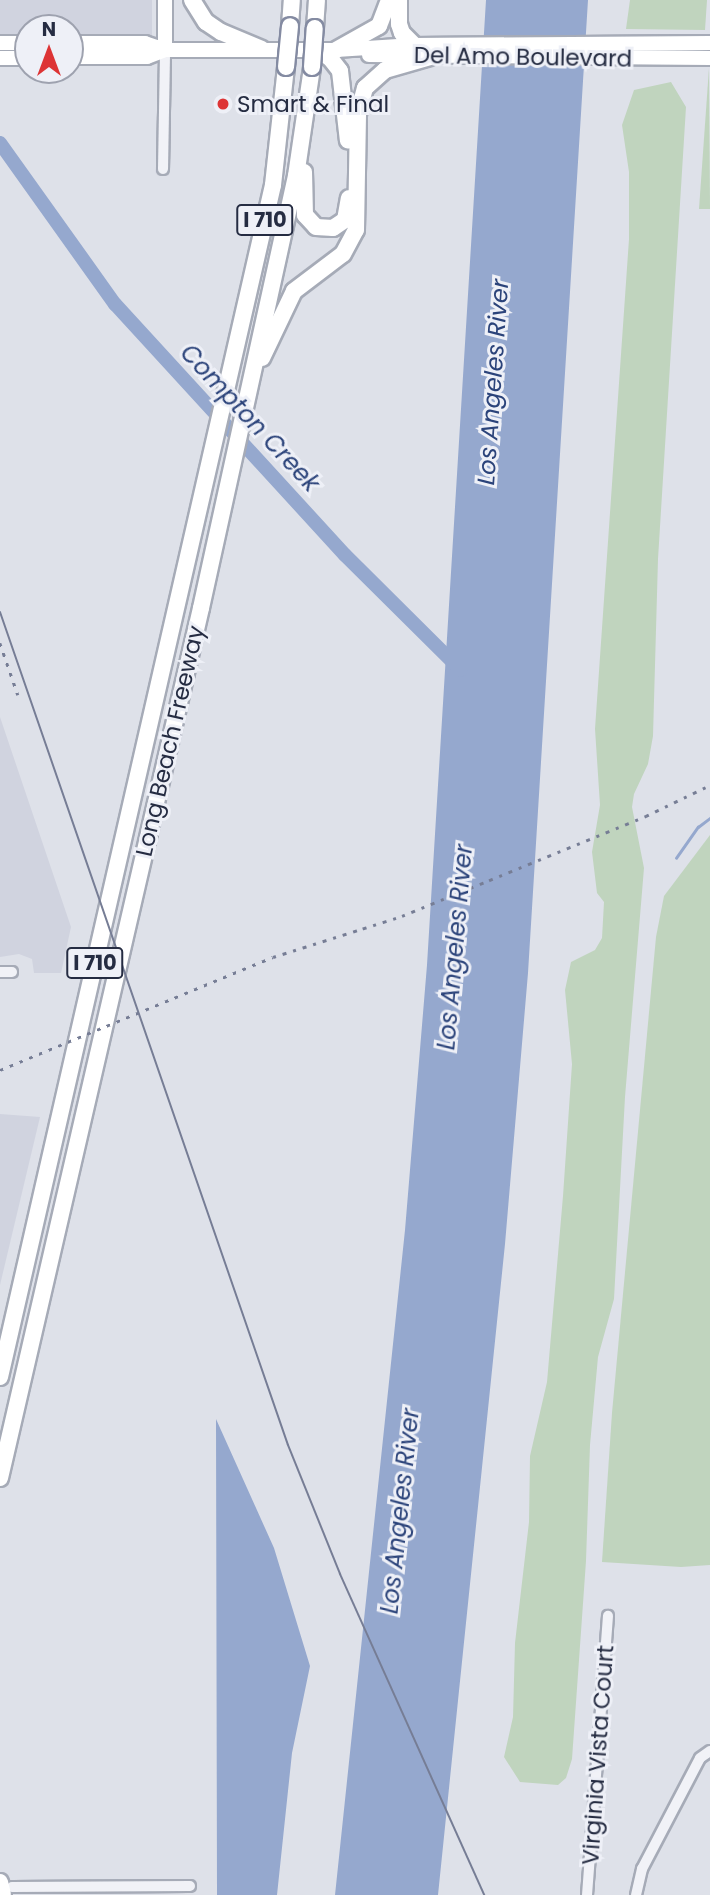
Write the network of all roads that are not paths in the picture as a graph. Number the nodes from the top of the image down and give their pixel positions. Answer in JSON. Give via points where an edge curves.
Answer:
{"nodes":[{"id":1,"x":165,"y":0,"type":"edge"},
{"id":2,"x":192,"y":0,"type":"edge"},
{"id":3,"x":292,"y":0,"type":"edge"},
{"id":4,"x":317,"y":0,"type":"edge"},
{"id":5,"x":389,"y":0,"type":"edge"},
{"id":6,"x":399,"y":0,"type":"edge"},
{"id":7,"x":84,"y":43,"type":"edge"},
{"id":8,"x":710,"y":43,"type":"edge"},
{"id":9,"x":414,"y":45,"type":"junction"},
{"id":10,"x":165,"y":50,"type":"junction"},
{"id":11,"x":262,"y":50,"type":"junction"},
{"id":12,"x":317,"y":50,"type":"junction"},
{"id":13,"x":337,"y":50,"type":"junction"},
{"id":14,"x":461,"y":51,"type":"junction"},
{"id":15,"x":605,"y":52,"type":"junction"},
{"id":16,"x":84,"y":57,"type":"edge"},
{"id":17,"x":430,"y":57,"type":"junction"},
{"id":18,"x":710,"y":58,"type":"edge"},
{"id":19,"x":307,"y":112,"type":"junction"},
{"id":20,"x":163,"y":169,"type":"dead end"},
{"id":21,"x":249,"y":385,"type":"junction"},
{"id":22,"x":0,"y":1377,"type":"edge"},
{"id":23,"x":0,"y":1478,"type":"edge"},
{"id":24,"x":608,"y":1616,"type":"dead end"},
{"id":25,"x":710,"y":1751,"type":"edge"},
{"id":26,"x":190,"y":1886,"type":"dead end"},
{"id":27,"x":5,"y":1888,"type":"edge"},
{"id":28,"x":587,"y":1895,"type":"edge"},
{"id":29,"x":636,"y":1895,"type":"edge"}],
"edges":[{"from":1,"to":10,"type":"main road"},
{"from":2,"to":11,"type":"highway","via":[[206,22]]},
{"from":3,"to":22,"type":"highway","name":"Long Beach Freeway","number":"I 710","bridge":true,"via":[[273,185]]},
{"from":4,"to":19,"type":"highway","name":"Long Beach Freeway","number":"I 710","bridge":true},
{"from":5,"to":13,"type":"highway","via":[[379,26]]},
{"from":6,"to":9,"type":"highway","via":[[399,24]]},
{"from":7,"to":10,"type":"main road","via":[[145,43]]},
{"from":8,"to":15,"type":"main road","name":"Del Amo Boulevard"},
{"from":9,"to":13,"type":"main road","name":"Del Amo Boulevard"},
{"from":9,"to":14,"type":"main road","name":"Del Amo Boulevard"},
{"from":10,"to":11,"type":"main road","name":"Del Amo Boulevard"},
{"from":10,"to":16,"type":"main road","via":[[147,57]]},
{"from":10,"to":20,"type":"street"},
{"from":11,"to":12,"type":"main road","name":"Del Amo Boulevard"},
{"from":12,"to":13,"type":"main road","name":"Del Amo Boulevard"},
{"from":12,"to":19,"type":"highway","via":[[341,71],[347,123],[349,211],[333,228],[316,227],[304,215]]},
{"from":13,"to":17,"type":"main road","name":"Del Amo Boulevard"},
{"from":14,"to":15,"type":"main road","name":"Del Amo Boulevard"},
{"from":14,"to":17,"type":"main road","name":"Del Amo Boulevard"},
{"from":15,"to":18,"type":"main road","name":"Del Amo Boulevard"},
{"from":17,"to":21,"type":"highway","via":[[385,70],[366,88],[358,114],[356,230],[342,254],[294,291]]},
{"from":19,"to":21,"type":"highway","name":"Long Beach Freeway","number":"I 710"},
{"from":21,"to":23,"type":"highway","name":"Long Beach Freeway","number":"I 710"},
{"from":24,"to":28,"type":"street","name":"Virginia Vista Court"},
{"from":25,"to":29,"type":"street","via":[[700,1758],[642,1869]]},
{"from":26,"to":27,"type":"street"}]}
